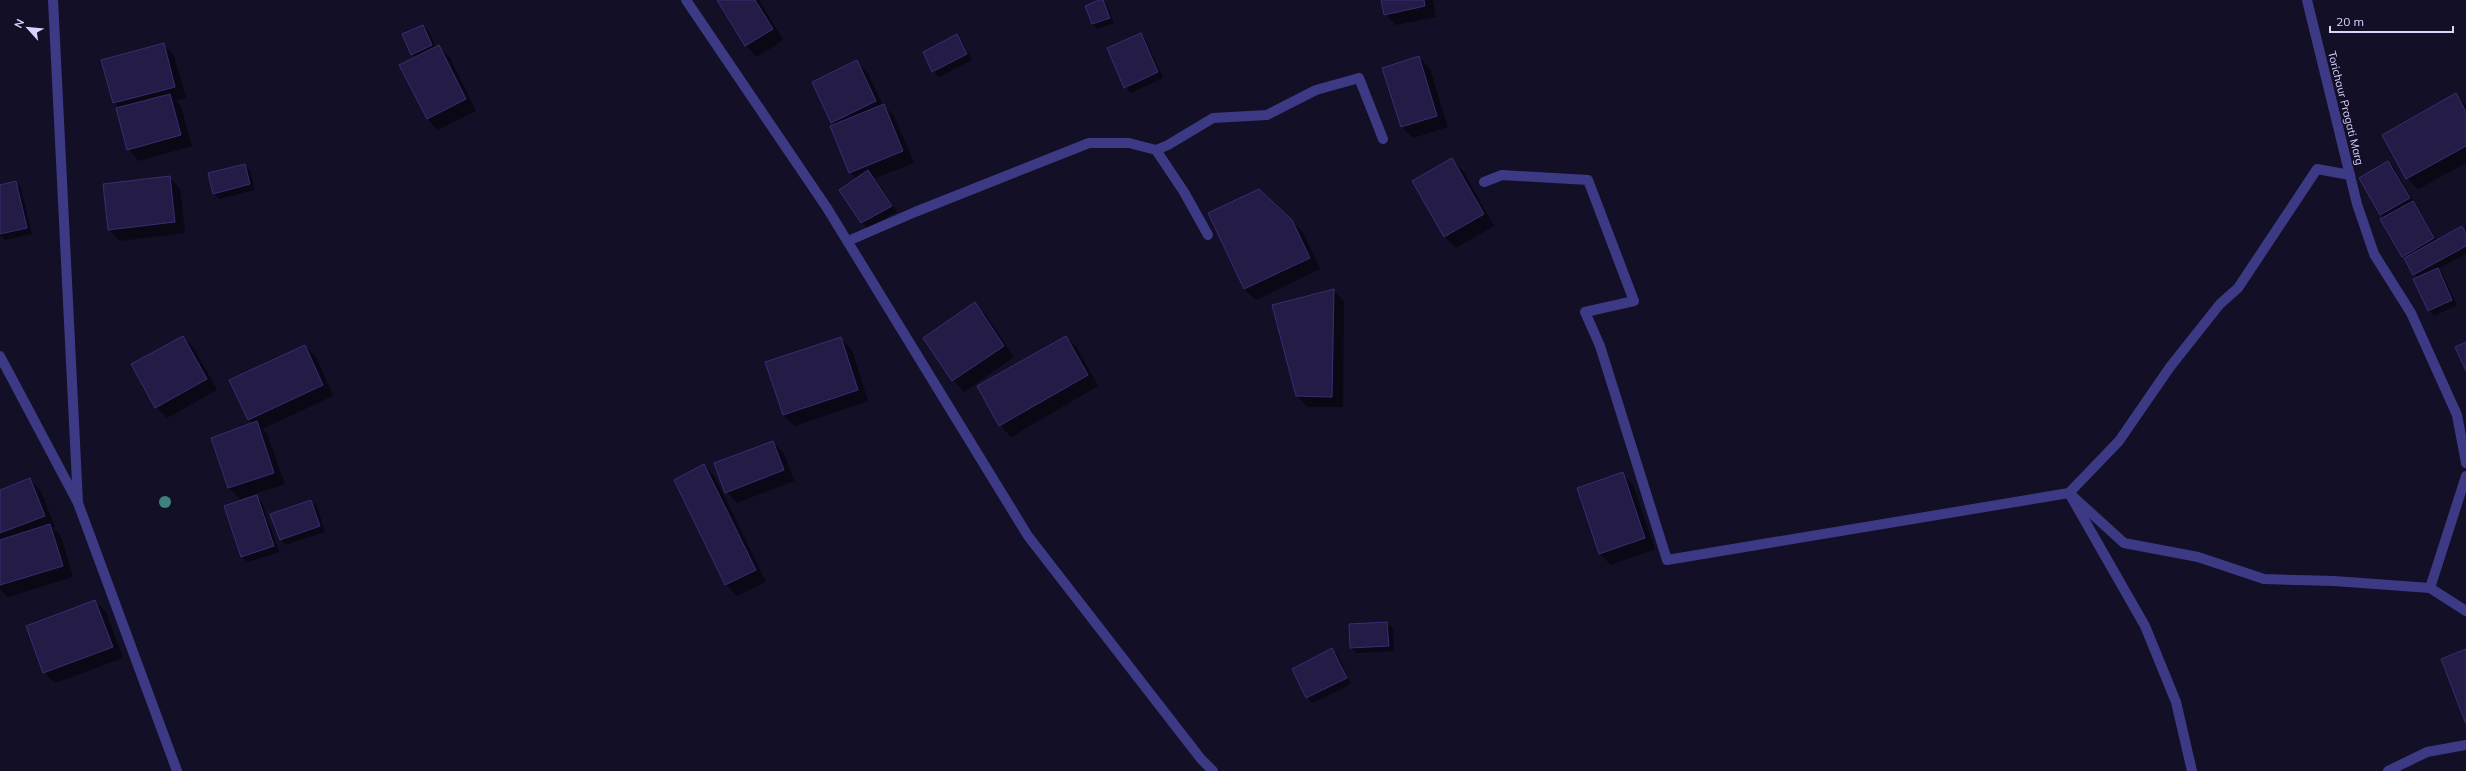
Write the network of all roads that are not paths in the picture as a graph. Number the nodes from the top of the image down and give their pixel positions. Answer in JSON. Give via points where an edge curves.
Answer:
{"nodes":[{"id":1,"x":53,"y":0,"type":"edge"},
{"id":2,"x":686,"y":0,"type":"edge"},
{"id":3,"x":2307,"y":0,"type":"edge"},
{"id":4,"x":1383,"y":139,"type":"dead end"},
{"id":5,"x":1156,"y":150,"type":"junction"},
{"id":6,"x":2350,"y":175,"type":"junction"},
{"id":7,"x":1484,"y":182,"type":"dead end"},
{"id":8,"x":1208,"y":235,"type":"dead end"},
{"id":9,"x":848,"y":241,"type":"junction"},
{"id":10,"x":0,"y":356,"type":"edge"},
{"id":11,"x":2466,"y":463,"type":"edge"},
{"id":12,"x":2466,"y":476,"type":"edge"},
{"id":13,"x":2069,"y":493,"type":"junction"},
{"id":14,"x":78,"y":503,"type":"junction"},
{"id":15,"x":2430,"y":588,"type":"junction"},
{"id":16,"x":2466,"y":611,"type":"edge"},
{"id":17,"x":2466,"y":744,"type":"edge"},
{"id":18,"x":177,"y":771,"type":"edge"},
{"id":19,"x":1213,"y":771,"type":"edge"},
{"id":20,"x":2192,"y":771,"type":"edge"},
{"id":21,"x":2388,"y":771,"type":"edge"}],
"edges":[{"from":1,"to":14,"type":"street"},
{"from":2,"to":9,"type":"street"},
{"from":3,"to":6,"type":"street","name":"Torichaur Pragati Marg"},
{"from":4,"to":5,"type":"street","via":[[1359,78],[1316,90],[1267,115],[1213,118],[1168,146]]},
{"from":5,"to":8,"type":"street"},
{"from":5,"to":9,"type":"street","via":[[1129,143],[1089,143]]},
{"from":6,"to":11,"type":"street","name":"Torichaur Pragati Marg","via":[[2374,254],[2411,314],[2457,414]]},
{"from":6,"to":13,"type":"street","via":[[2317,169],[2238,288],[2220,304],[2170,367],[2119,441]]},
{"from":7,"to":13,"type":"street","via":[[1502,175],[1588,180],[1634,301],[1585,312],[1600,346],[1667,560]]},
{"from":9,"to":19,"type":"street","via":[[1028,536],[1192,748]]},
{"from":10,"to":14,"type":"street"},
{"from":12,"to":15,"type":"street"},
{"from":13,"to":15,"type":"street","via":[[2124,543],[2198,557],[2264,580],[2334,580]]},
{"from":13,"to":20,"type":"street","via":[[2145,626],[2176,702]]},
{"from":14,"to":18,"type":"street"},
{"from":15,"to":16,"type":"street"},
{"from":17,"to":21,"type":"street","via":[[2427,752]]}]}
